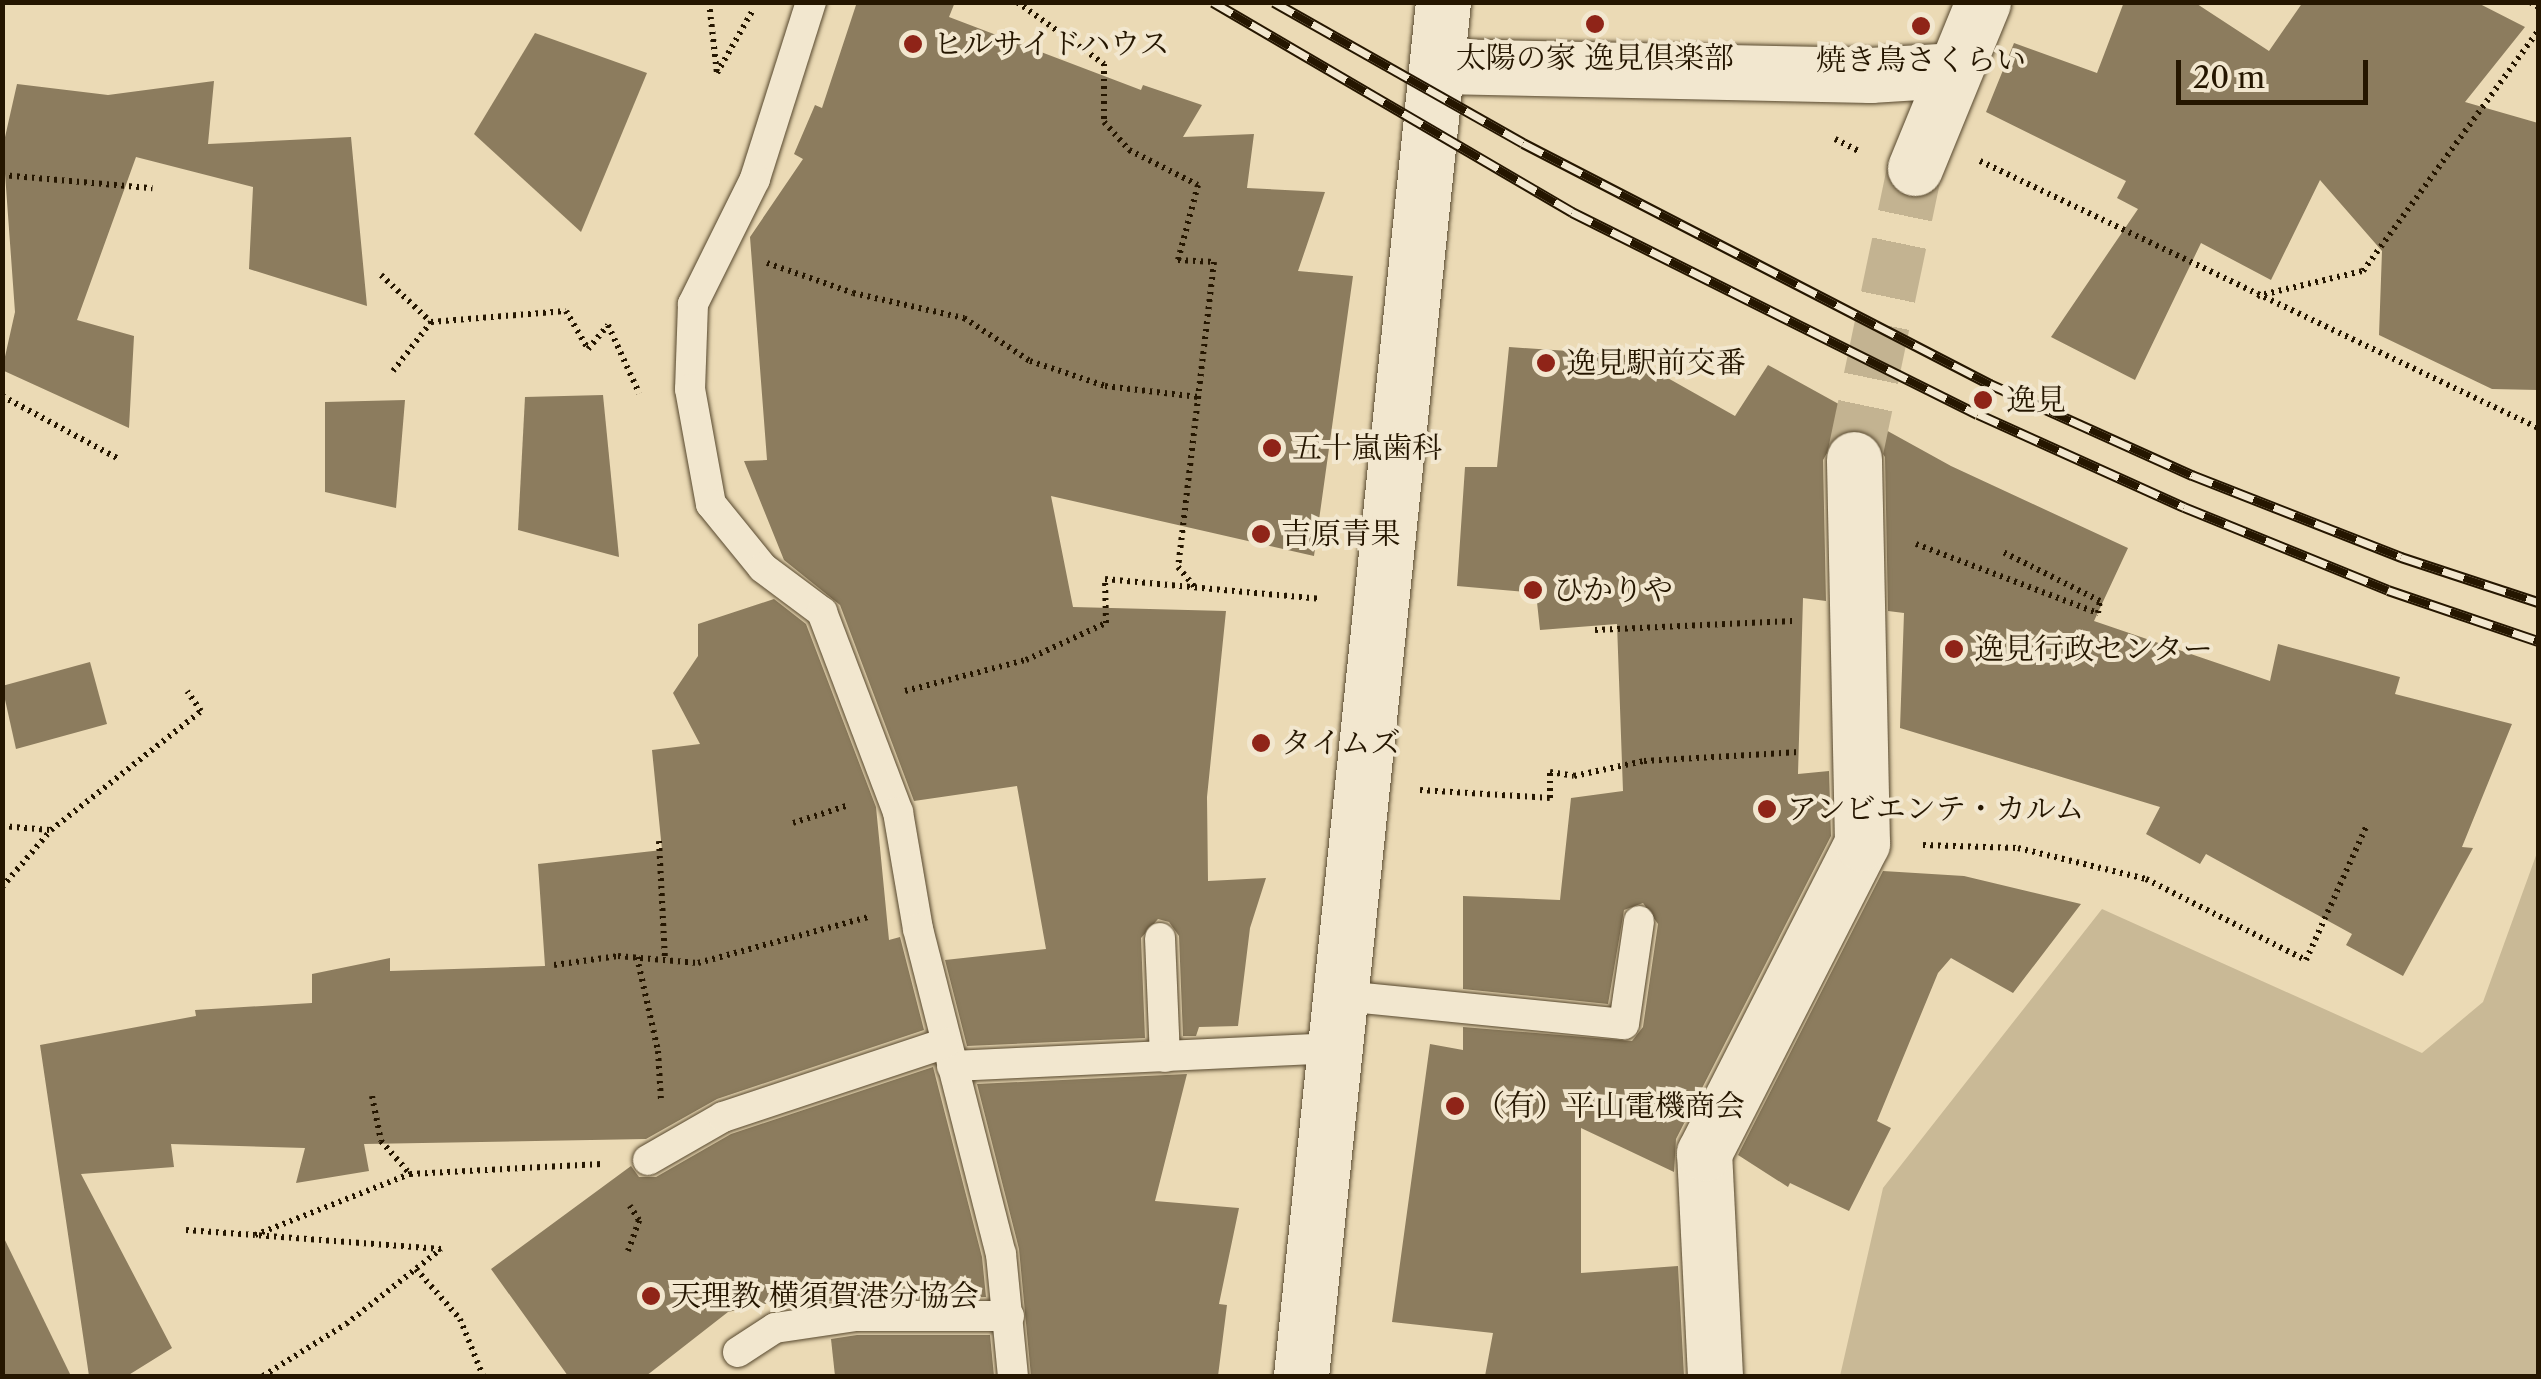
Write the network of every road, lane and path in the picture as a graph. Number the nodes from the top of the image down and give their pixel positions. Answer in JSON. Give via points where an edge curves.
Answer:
{"nodes":[{"id":1,"x":708,"y":2,"type":"edge"},
{"id":2,"x":758,"y":2,"type":"edge"},
{"id":3,"x":811,"y":2,"type":"edge"},
{"id":4,"x":1017,"y":2,"type":"edge"},
{"id":5,"x":1443,"y":2,"type":"edge"},
{"id":6,"x":1983,"y":2,"type":"edge"},
{"id":7,"x":2530,"y":2,"type":"edge"},
{"id":8,"x":2538,"y":7,"type":"edge"},
{"id":9,"x":2538,"y":30,"type":"edge"},
{"id":10,"x":1440,"y":66,"type":"junction"},
{"id":11,"x":1953,"y":70,"type":"junction"},
{"id":12,"x":1921,"y":152,"type":"joint"},
{"id":13,"x":2,"y":175,"type":"edge"},
{"id":14,"x":152,"y":188,"type":"dead end"},
{"id":15,"x":718,"y":246,"type":"junction"},
{"id":16,"x":381,"y":275,"type":"dead end"},
{"id":17,"x":2256,"y":296,"type":"junction"},
{"id":18,"x":430,"y":322,"type":"junction"},
{"id":19,"x":588,"y":349,"type":"dead end"},
{"id":20,"x":393,"y":372,"type":"dead end"},
{"id":21,"x":2,"y":396,"type":"edge"},
{"id":22,"x":1198,"y":397,"type":"junction"},
{"id":23,"x":2538,"y":428,"type":"edge"},
{"id":24,"x":120,"y":459,"type":"dead end"},
{"id":25,"x":1854,"y":459,"type":"tunnel mouth"},
{"id":26,"x":2000,"y":551,"type":"dead end"},
{"id":27,"x":1947,"y":556,"type":"dead end"},
{"id":28,"x":1195,"y":588,"type":"junction"},
{"id":29,"x":1385,"y":604,"type":"junction"},
{"id":30,"x":1858,"y":623,"type":"junction"},
{"id":31,"x":1595,"y":630,"type":"dead end"},
{"id":32,"x":187,"y":691,"type":"dead end"},
{"id":33,"x":858,"y":706,"type":"junction"},
{"id":34,"x":1860,"y":747,"type":"junction"},
{"id":35,"x":1365,"y":792,"type":"junction"},
{"id":36,"x":2367,"y":825,"type":"dead end"},
{"id":37,"x":2,"y":826,"type":"edge"},
{"id":38,"x":51,"y":830,"type":"junction"},
{"id":39,"x":658,"y":841,"type":"dead end"},
{"id":40,"x":1862,"y":843,"type":"junction"},
{"id":41,"x":2,"y":888,"type":"edge"},
{"id":42,"x":914,"y":905,"type":"junction"},
{"id":43,"x":1638,"y":921,"type":"dead end"},
{"id":44,"x":1160,"y":938,"type":"dead end"},
{"id":45,"x":636,"y":957,"type":"junction"},
{"id":46,"x":665,"y":960,"type":"junction"},
{"id":47,"x":554,"y":965,"type":"dead end"},
{"id":48,"x":1340,"y":1022,"type":"junction"},
{"id":49,"x":949,"y":1054,"type":"junction"},
{"id":50,"x":1165,"y":1057,"type":"junction"},
{"id":51,"x":372,"y":1096,"type":"dead end"},
{"id":52,"x":656,"y":1156,"type":"junction"},
{"id":53,"x":410,"y":1174,"type":"junction"},
{"id":54,"x":186,"y":1230,"type":"dead end"},
{"id":55,"x":255,"y":1235,"type":"junction"},
{"id":56,"x":416,"y":1270,"type":"junction"},
{"id":57,"x":1009,"y":1316,"type":"junction"},
{"id":58,"x":738,"y":1352,"type":"dead end"},
{"id":59,"x":263,"y":1376,"type":"edge"},
{"id":60,"x":483,"y":1376,"type":"edge"},
{"id":61,"x":1013,"y":1376,"type":"edge"},
{"id":62,"x":1301,"y":1376,"type":"edge"},
{"id":63,"x":1715,"y":1376,"type":"edge"}],
"edges":[{"from":1,"to":2,"type":"path","via":[[717,73]]},
{"from":3,"to":15,"type":"lane","via":[[755,179]]},
{"from":4,"to":22,"type":"path","via":[[1104,64],[1104,122],[1129,150],[1198,186],[1178,260],[1214,262]]},
{"from":5,"to":10,"type":"street"},
{"from":6,"to":11,"type":"street"},
{"from":7,"to":8,"type":"path"},
{"from":9,"to":17,"type":"path","via":[[2364,271]]},
{"from":10,"to":11,"type":"street","via":[[1870,75]]},
{"from":10,"to":29,"type":"street"},
{"from":11,"to":12,"type":"street"},
{"from":12,"to":17,"type":"path"},
{"from":13,"to":14,"type":"path"},
{"from":15,"to":22,"type":"path","via":[[853,294],[964,318],[1030,361],[1105,386]]},
{"from":15,"to":33,"type":"lane","via":[[693,304],[690,388],[711,504],[763,568],[822,612]]},
{"from":16,"to":18,"type":"path"},
{"from":17,"to":23,"type":"path"},
{"from":18,"to":19,"type":"path","via":[[566,310]]},
{"from":18,"to":20,"type":"path"},
{"from":21,"to":24,"type":"path"},
{"from":22,"to":28,"type":"path","via":[[1178,567]]},
{"from":25,"to":30,"type":"street"},
{"from":26,"to":27,"type":"path","via":[[2100,601],[2098,613]]},
{"from":28,"to":29,"type":"path"},
{"from":28,"to":33,"type":"path","via":[[1105,579],[1106,623],[1026,660]]},
{"from":29,"to":35,"type":"street"},
{"from":30,"to":31,"type":"path"},
{"from":30,"to":34,"type":"street"},
{"from":32,"to":38,"type":"path","via":[[201,712]]},
{"from":33,"to":42,"type":"lane","via":[[898,812]]},
{"from":34,"to":35,"type":"path","via":[[1644,760],[1574,776],[1550,772],[1550,798],[1460,790]]},
{"from":34,"to":40,"type":"street"},
{"from":35,"to":48,"type":"street"},
{"from":36,"to":40,"type":"path","via":[[2306,960],[2146,879],[2018,848]]},
{"from":37,"to":38,"type":"path"},
{"from":38,"to":41,"type":"path"},
{"from":39,"to":46,"type":"path"},
{"from":40,"to":63,"type":"street","via":[[1704,1153]]},
{"from":42,"to":46,"type":"path","via":[[698,962]]},
{"from":42,"to":49,"type":"lane"},
{"from":43,"to":48,"type":"lane","via":[[1624,1024]]},
{"from":44,"to":50,"type":"lane"},
{"from":45,"to":46,"type":"path"},
{"from":45,"to":47,"type":"path"},
{"from":45,"to":52,"type":"path","via":[[658,1051]]},
{"from":48,"to":50,"type":"lane"},
{"from":48,"to":62,"type":"street"},
{"from":49,"to":50,"type":"lane"},
{"from":49,"to":52,"type":"lane","via":[[724,1116]]},
{"from":49,"to":57,"type":"lane","via":[[1001,1254]]},
{"from":51,"to":53,"type":"path","via":[[381,1141]]},
{"from":52,"to":53,"type":"path"},
{"from":53,"to":55,"type":"path"},
{"from":54,"to":55,"type":"path"},
{"from":55,"to":56,"type":"path","via":[[441,1249]]},
{"from":56,"to":59,"type":"path"},
{"from":56,"to":60,"type":"path","via":[[460,1318]]},
{"from":57,"to":58,"type":"lane","via":[[856,1316],[775,1328]]},
{"from":57,"to":61,"type":"lane"}]}
